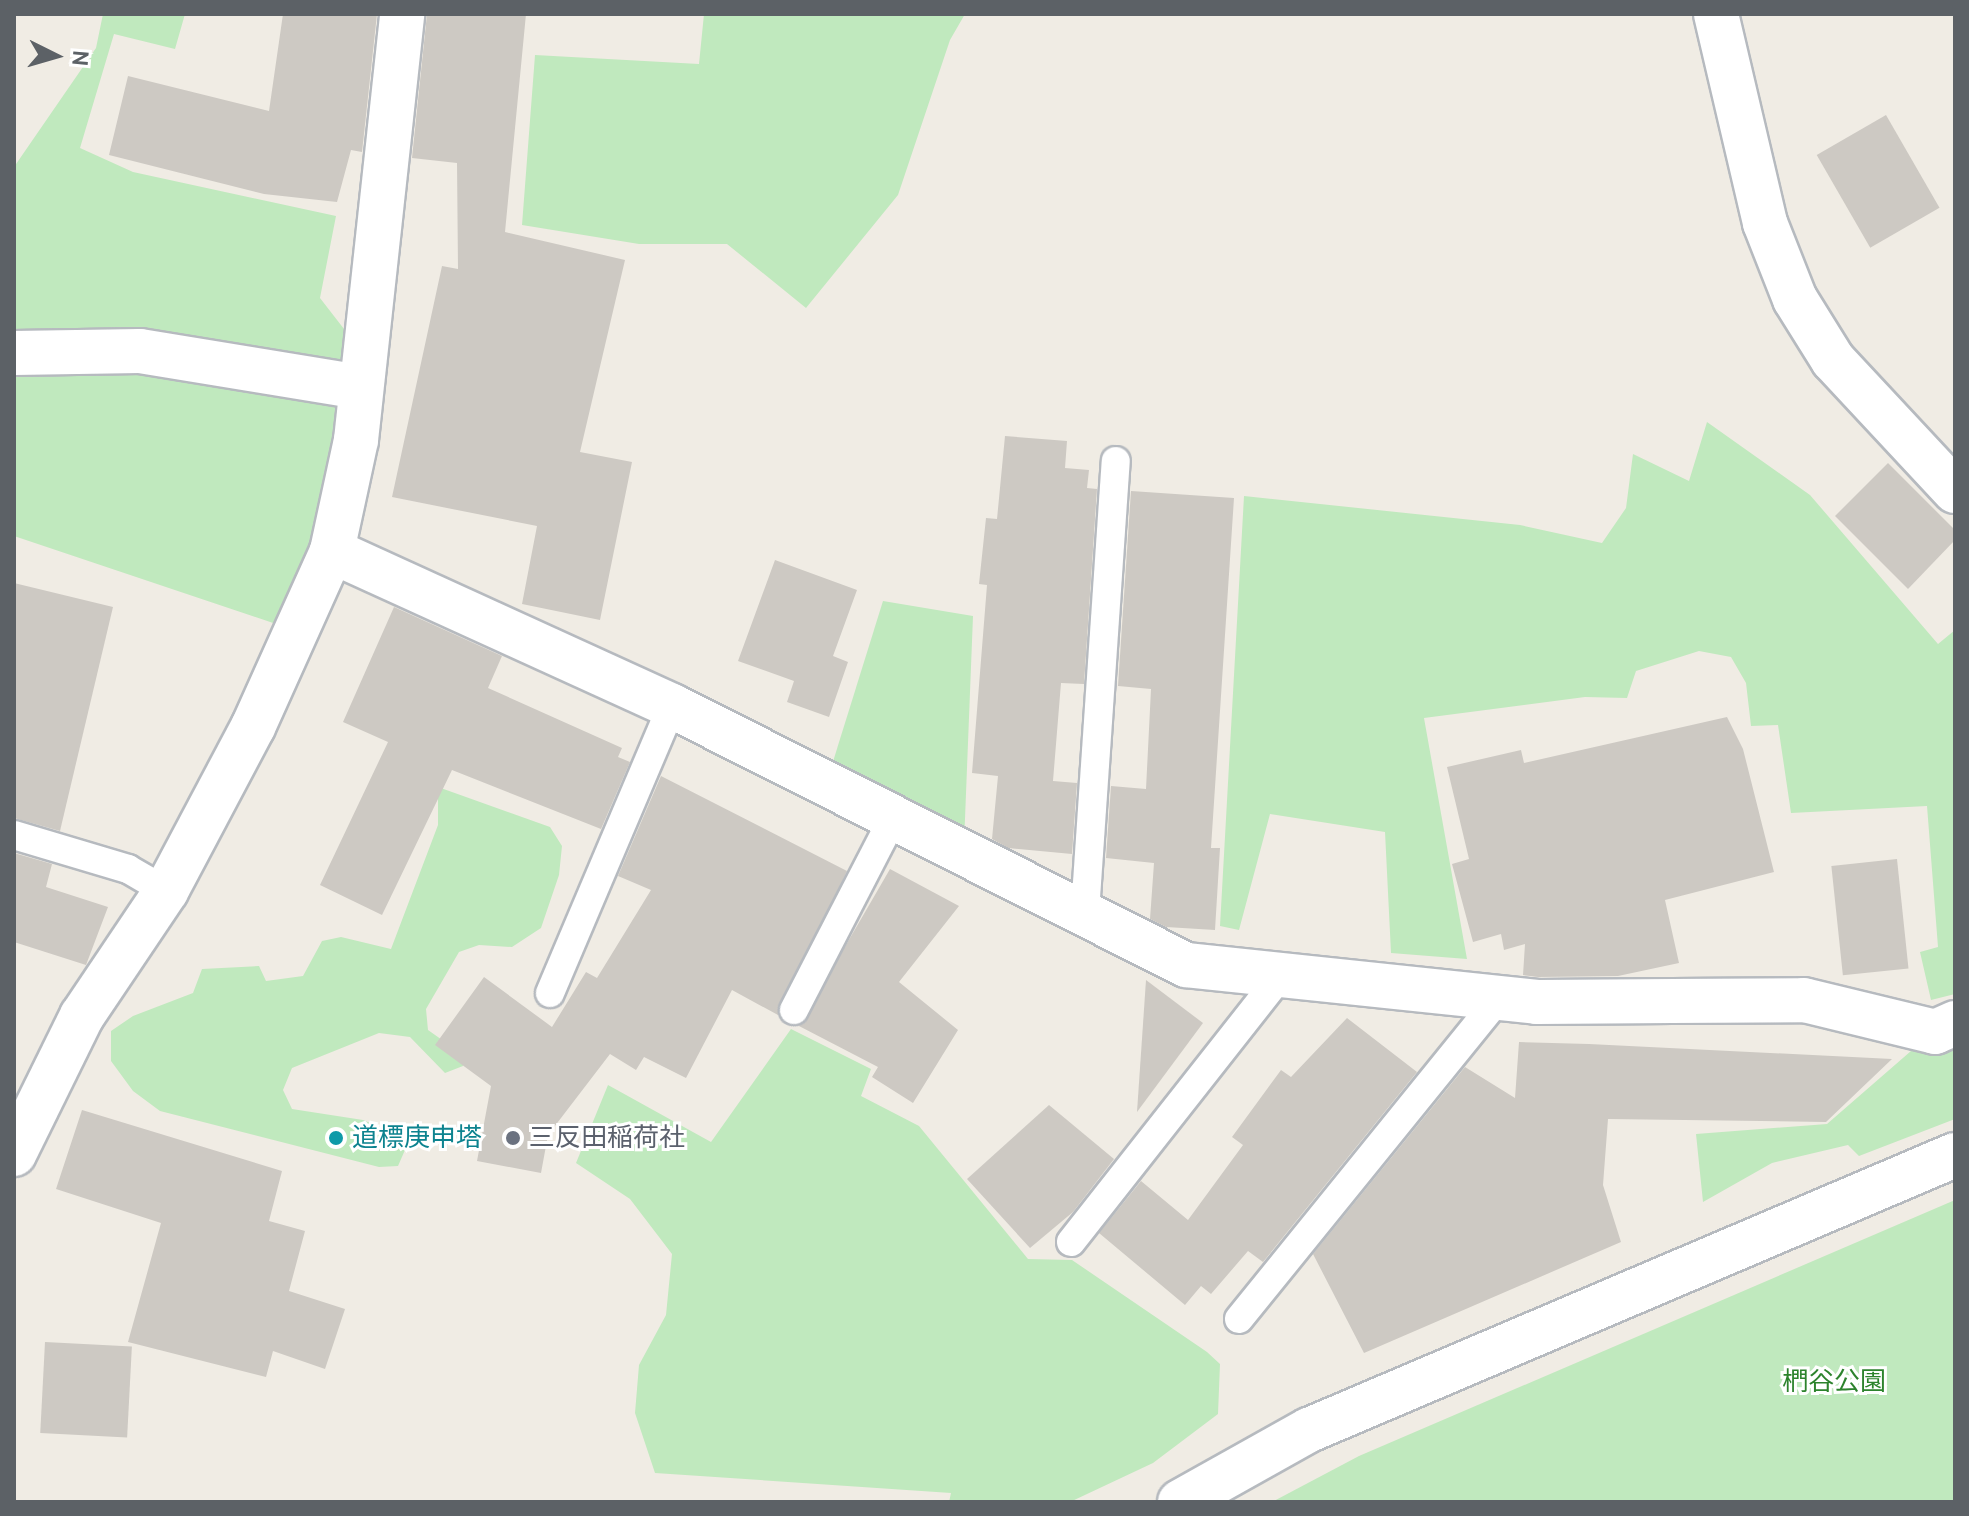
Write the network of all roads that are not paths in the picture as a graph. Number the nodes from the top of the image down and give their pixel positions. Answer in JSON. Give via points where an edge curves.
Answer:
{"nodes":[{"id":1,"x":402,"y":14,"type":"edge"},
{"id":2,"x":1716,"y":14,"type":"edge"},
{"id":3,"x":14,"y":353,"type":"edge"},
{"id":4,"x":360,"y":387,"type":"junction"},
{"id":5,"x":1116,"y":461,"type":"dead end"},
{"id":6,"x":1955,"y":491,"type":"edge"},
{"id":7,"x":332,"y":551,"type":"junction"},
{"id":8,"x":672,"y":706,"type":"junction"},
{"id":9,"x":892,"y":820,"type":"junction"},
{"id":10,"x":14,"y":835,"type":"edge"},
{"id":11,"x":166,"y":891,"type":"junction"},
{"id":12,"x":1085,"y":912,"type":"junction"},
{"id":13,"x":1281,"y":975,"type":"junction"},
{"id":14,"x":550,"y":993,"type":"dead end"},
{"id":15,"x":1499,"y":998,"type":"junction"},
{"id":16,"x":794,"y":1010,"type":"dead end"},
{"id":17,"x":1955,"y":1023,"type":"edge"},
{"id":18,"x":14,"y":1154,"type":"edge"},
{"id":19,"x":1955,"y":1155,"type":"edge"},
{"id":20,"x":1071,"y":1242,"type":"dead end"},
{"id":21,"x":1239,"y":1319,"type":"dead end"},
{"id":22,"x":1180,"y":1502,"type":"edge"}],
"edges":[{"from":1,"to":4,"type":"street"},
{"from":2,"to":6,"type":"street","via":[[1765,223],[1795,299],[1833,360]]},
{"from":3,"to":4,"type":"street","via":[[140,351]]},
{"from":4,"to":7,"type":"street","via":[[356,440]]},
{"from":5,"to":12,"type":"lane"},
{"from":7,"to":8,"type":"street"},
{"from":7,"to":11,"type":"street","via":[[253,727]]},
{"from":8,"to":9,"type":"street"},
{"from":8,"to":14,"type":"lane"},
{"from":9,"to":12,"type":"street"},
{"from":9,"to":16,"type":"lane"},
{"from":10,"to":11,"type":"lane","via":[[128,869]]},
{"from":11,"to":18,"type":"street","via":[[82,1016]]},
{"from":12,"to":13,"type":"street","via":[[1186,965]]},
{"from":13,"to":15,"type":"street"},
{"from":13,"to":20,"type":"lane"},
{"from":15,"to":17,"type":"street","via":[[1804,1000],[1935,1032]]},
{"from":15,"to":21,"type":"lane"},
{"from":19,"to":22,"type":"street","via":[[1309,1430]]}]}
